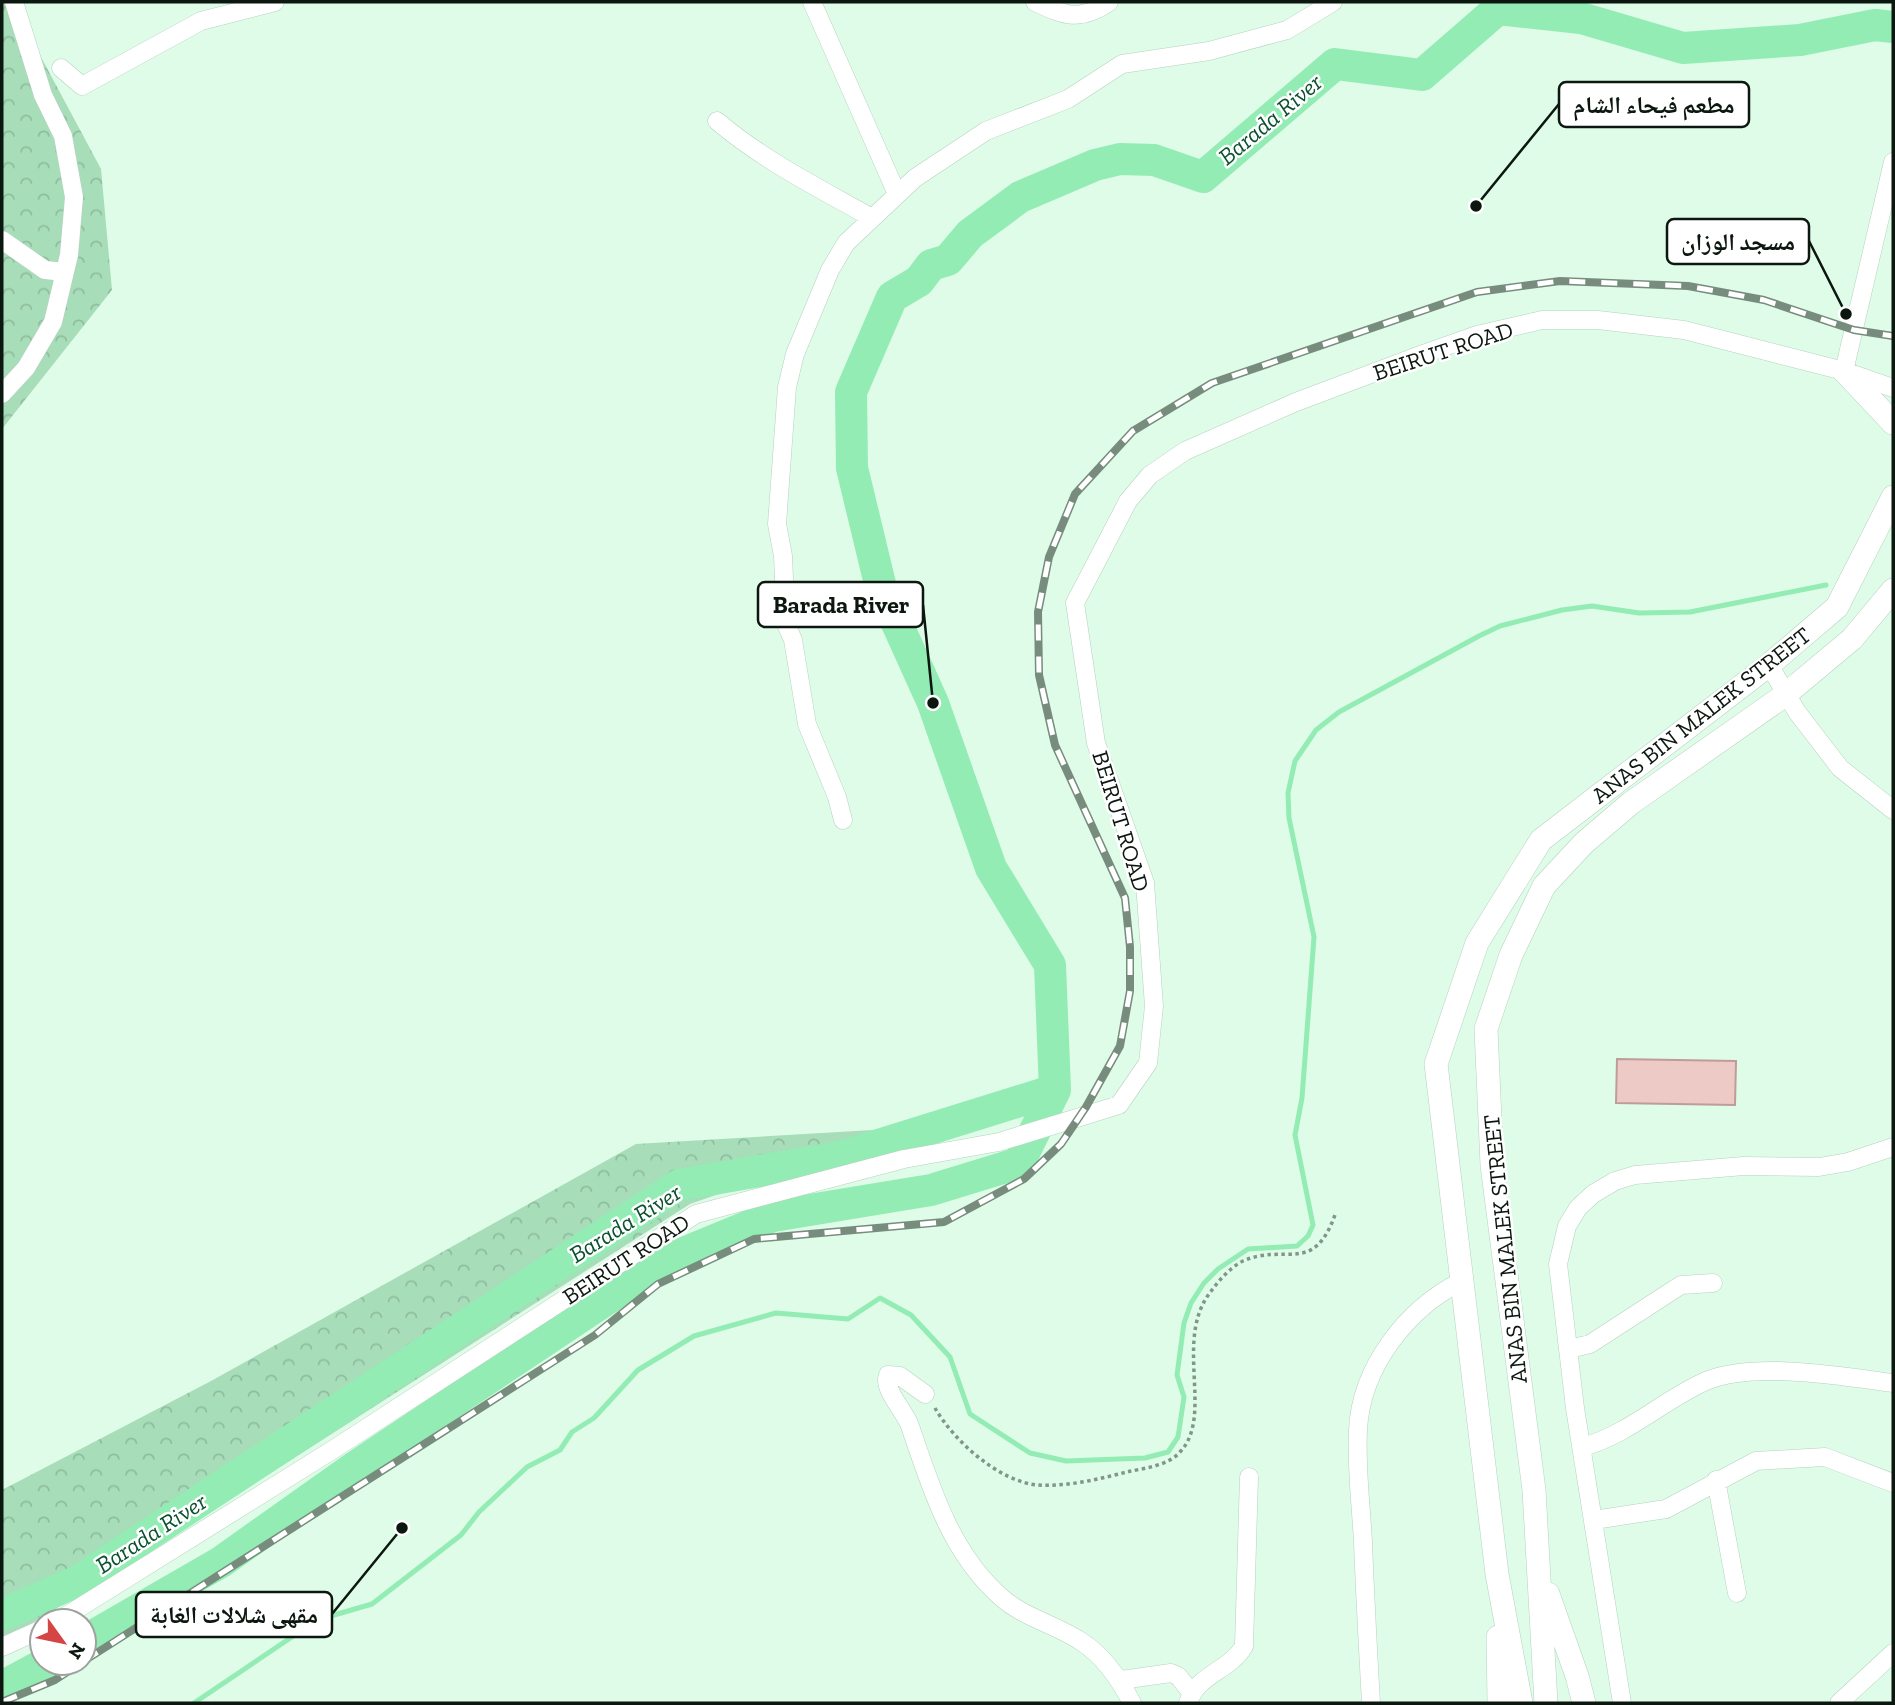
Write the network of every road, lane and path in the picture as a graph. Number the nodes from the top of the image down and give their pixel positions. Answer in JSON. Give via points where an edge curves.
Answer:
{"nodes":[{"id":1,"x":14,"y":2,"type":"edge"},
{"id":2,"x":275,"y":2,"type":"edge"},
{"id":3,"x":812,"y":2,"type":"edge"},
{"id":4,"x":1035,"y":2,"type":"edge"},
{"id":5,"x":1109,"y":2,"type":"edge"},
{"id":6,"x":1332,"y":2,"type":"edge"},
{"id":7,"x":61,"y":68,"type":"dead end"},
{"id":8,"x":717,"y":121,"type":"dead end"},
{"id":9,"x":1893,"y":162,"type":"edge"},
{"id":10,"x":897,"y":194,"type":"junction"},
{"id":11,"x":873,"y":218,"type":"junction"},
{"id":12,"x":2,"y":240,"type":"edge"},
{"id":13,"x":65,"y":272,"type":"junction"},
{"id":14,"x":1844,"y":371,"type":"junction"},
{"id":15,"x":1893,"y":388,"type":"edge"},
{"id":16,"x":2,"y":394,"type":"edge"},
{"id":17,"x":1893,"y":423,"type":"edge"},
{"id":18,"x":1893,"y":497,"type":"edge"},
{"id":19,"x":1893,"y":590,"type":"edge"},
{"id":20,"x":1769,"y":665,"type":"junction"},
{"id":21,"x":1785,"y":695,"type":"junction"},
{"id":22,"x":1893,"y":810,"type":"edge"},
{"id":23,"x":843,"y":820,"type":"dead end"},
{"id":24,"x":1893,"y":1147,"type":"edge"},
{"id":25,"x":1336,"y":1212,"type":"dead end"},
{"id":26,"x":1460,"y":1282,"type":"junction"},
{"id":27,"x":1713,"y":1283,"type":"dead end"},
{"id":28,"x":1569,"y":1349,"type":"junction"},
{"id":29,"x":1893,"y":1383,"type":"edge"},
{"id":30,"x":925,"y":1394,"type":"joint"},
{"id":31,"x":1583,"y":1447,"type":"junction"},
{"id":32,"x":1249,"y":1477,"type":"dead end"},
{"id":33,"x":1716,"y":1480,"type":"junction"},
{"id":34,"x":1893,"y":1483,"type":"edge"},
{"id":35,"x":1594,"y":1520,"type":"junction"},
{"id":36,"x":1539,"y":1572,"type":"junction"},
{"id":37,"x":1497,"y":1574,"type":"junction"},
{"id":38,"x":1737,"y":1593,"type":"dead end"},
{"id":39,"x":80,"y":1607,"type":"edge"},
{"id":40,"x":28,"y":1635,"type":"edge"},
{"id":41,"x":2,"y":1647,"type":"edge"},
{"id":42,"x":1893,"y":1653,"type":"edge"},
{"id":43,"x":1121,"y":1680,"type":"junction"},
{"id":44,"x":1189,"y":1698,"type":"edge"},
{"id":45,"x":1132,"y":1703,"type":"edge"},
{"id":46,"x":1371,"y":1703,"type":"edge"},
{"id":47,"x":1499,"y":1703,"type":"edge"},
{"id":48,"x":1521,"y":1703,"type":"edge"},
{"id":49,"x":1546,"y":1703,"type":"edge"},
{"id":50,"x":1584,"y":1703,"type":"edge"},
{"id":51,"x":1622,"y":1703,"type":"edge"},
{"id":52,"x":1839,"y":1703,"type":"edge"}],
"edges":[{"from":1,"to":13,"type":"street","via":[[43,95],[63,136],[74,197]]},
{"from":2,"to":7,"type":"street","via":[[201,21],[82,86]]},
{"from":3,"to":10,"type":"street"},
{"from":4,"to":5,"type":"street","via":[[1063,15],[1092,14]]},
{"from":6,"to":10,"type":"street","via":[[1287,30],[1209,51],[1122,65],[1068,99],[986,131]]},
{"from":8,"to":11,"type":"street","via":[[811,186]]},
{"from":9,"to":14,"type":"street"},
{"from":10,"to":11,"type":"street"},
{"from":11,"to":23,"type":"street","via":[[846,243],[830,270],[794,354],[783,418],[776,524],[783,556],[786,624],[793,640],[807,724]]},
{"from":12,"to":13,"type":"street","via":[[45,270]]},
{"from":13,"to":16,"type":"street","via":[[53,322],[26,369]]},
{"from":14,"to":15,"type":"street","name":"BEIRUT ROAD"},
{"from":14,"to":17,"type":"main road"},
{"from":14,"to":39,"type":"street","name":"BEIRUT ROAD","via":[[1644,323],[1542,320],[1477,335],[1296,402],[1185,451],[1150,475],[1128,501],[1075,603],[1096,743],[1145,883],[1154,1006],[1148,1063],[1119,1105],[999,1142],[904,1159],[695,1214]]},
{"from":18,"to":20,"type":"main road","name":"ANAS BIN MALEK STREET","via":[[1837,607]]},
{"from":19,"to":21,"type":"main road","name":"ANAS BIN MALEK STREET","via":[[1852,639]]},
{"from":20,"to":21,"type":"street"},
{"from":20,"to":26,"type":"main road","name":"ANAS BIN MALEK STREET","via":[[1541,840],[1477,943],[1437,1064]]},
{"from":21,"to":22,"type":"street","via":[[1840,768]]},
{"from":21,"to":36,"type":"main road","name":"ANAS BIN MALEK STREET","via":[[1631,803],[1584,843],[1544,886],[1511,955],[1486,1029],[1492,1165],[1534,1490]]},
{"from":24,"to":28,"type":"street","via":[[1819,1167],[1744,1166],[1635,1175],[1593,1194],[1567,1226],[1558,1264]]},
{"from":25,"to":30,"type":"path","via":[[1331,1227],[1313,1249],[1300,1255],[1241,1262],[1209,1293],[1191,1355],[1194,1419],[1189,1440],[1171,1460],[1087,1481],[1023,1482],[964,1447]]},
{"from":26,"to":37,"type":"main road","name":"ANAS BIN MALEK STREET"},
{"from":26,"to":46,"type":"street","via":[[1421,1306],[1400,1330],[1378,1362],[1361,1408],[1359,1469]]},
{"from":27,"to":28,"type":"street","via":[[1681,1285],[1590,1344]]},
{"from":28,"to":31,"type":"street"},
{"from":29,"to":31,"type":"street","via":[[1804,1371],[1729,1375],[1706,1381],[1607,1441]]},
{"from":30,"to":43,"type":"street","via":[[900,1376],[886,1379],[910,1425],[933,1495],[968,1560],[1005,1600],[1082,1642]]},
{"from":31,"to":35,"type":"street"},
{"from":32,"to":44,"type":"street","via":[[1244,1646],[1228,1666],[1200,1681]]},
{"from":33,"to":34,"type":"street","via":[[1756,1461],[1825,1457]]},
{"from":33,"to":35,"type":"street","via":[[1666,1509]]},
{"from":33,"to":38,"type":"street"},
{"from":35,"to":51,"type":"street"},
{"from":36,"to":49,"type":"main road","name":"ANAS BIN MALEK STREET"},
{"from":36,"to":50,"type":"main road"},
{"from":37,"to":47,"type":"main road"},
{"from":37,"to":48,"type":"main road","name":"ANAS BIN MALEK STREET"},
{"from":40,"to":41,"type":"street"},
{"from":42,"to":52,"type":"street"},
{"from":43,"to":44,"type":"street","via":[[1171,1673],[1178,1676]]},
{"from":43,"to":45,"type":"street"}]}
